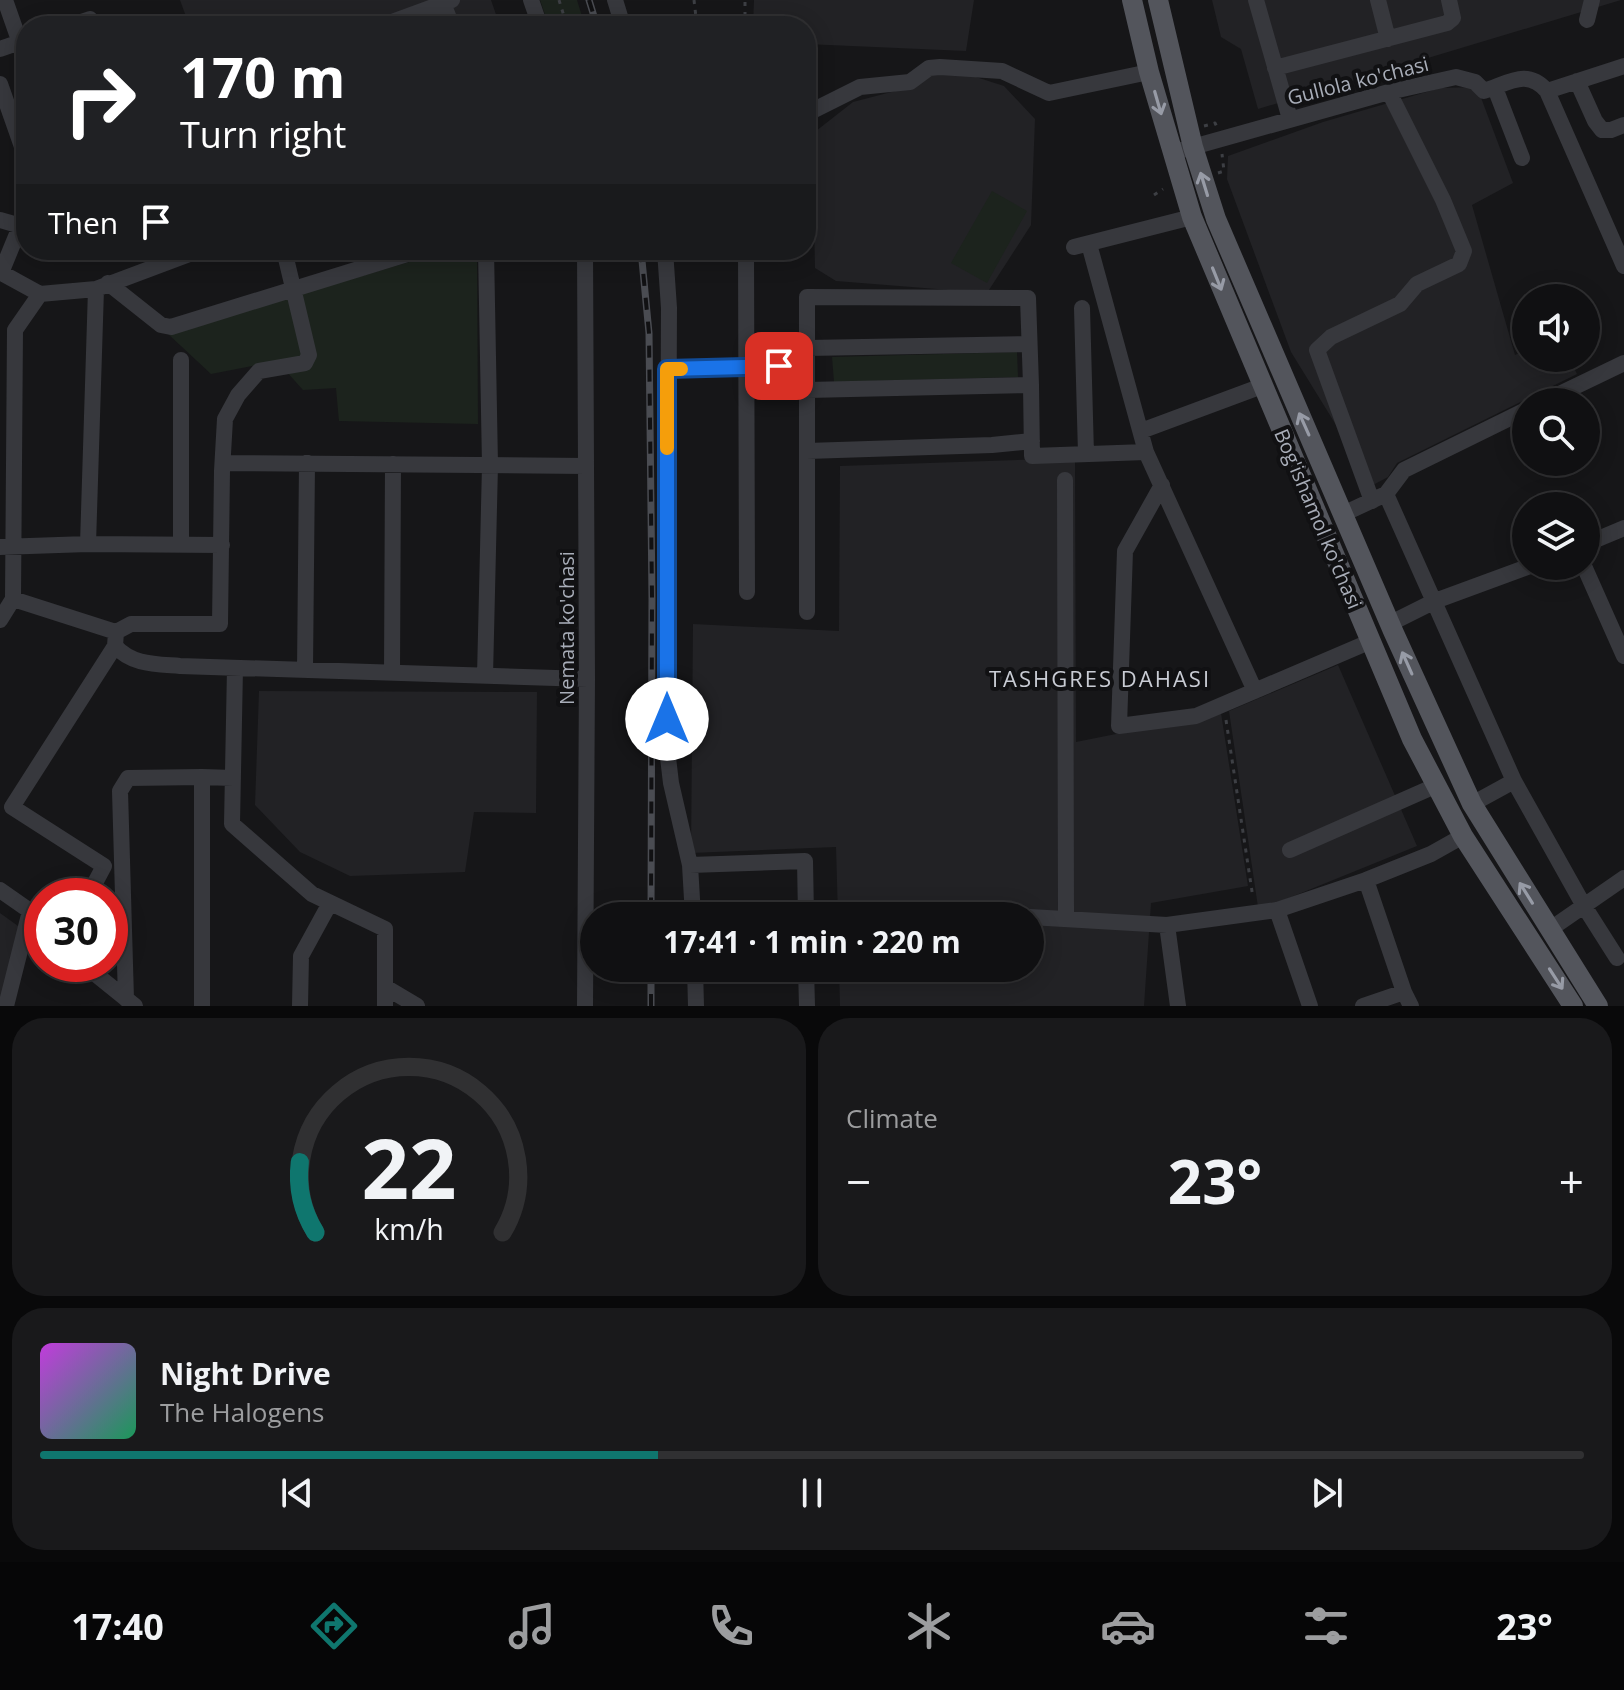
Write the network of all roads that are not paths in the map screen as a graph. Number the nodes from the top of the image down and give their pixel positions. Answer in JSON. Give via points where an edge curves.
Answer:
{"nodes":[{"id":1,"x":5,"y":0,"type":"edge"},
{"id":2,"x":1132,"y":0,"type":"edge"},
{"id":3,"x":1158,"y":0,"type":"edge"},
{"id":4,"x":1256,"y":0,"type":"edge"},
{"id":5,"x":1378,"y":0,"type":"edge"},
{"id":6,"x":1449,"y":0,"type":"edge"},
{"id":7,"x":1592,"y":0,"type":"edge"},
{"id":8,"x":437,"y":3,"type":"edge"},
{"id":9,"x":405,"y":16,"type":"edge"},
{"id":10,"x":1587,"y":20,"type":"dead end"},
{"id":11,"x":16,"y":31,"type":"edge"},
{"id":12,"x":1388,"y":39,"type":"junction"},
{"id":13,"x":1624,"y":66,"type":"edge"},
{"id":14,"x":1275,"y":68,"type":"junction"},
{"id":15,"x":1149,"y":72,"type":"junction"},
{"id":16,"x":1577,"y":81,"type":"junction"},
{"id":17,"x":0,"y":84,"type":"edge"},
{"id":18,"x":1495,"y":88,"type":"junction"},
{"id":19,"x":1547,"y":91,"type":"junction"},
{"id":20,"x":1389,"y":92,"type":"junction"},
{"id":21,"x":816,"y":109,"type":"edge"},
{"id":22,"x":1290,"y":119,"type":"junction"},
{"id":23,"x":1624,"y":125,"type":"edge"},
{"id":24,"x":16,"y":130,"type":"edge"},
{"id":25,"x":1193,"y":147,"type":"junction"},
{"id":26,"x":1172,"y":153,"type":"junction"},
{"id":27,"x":1522,"y":158,"type":"dead end"},
{"id":28,"x":1192,"y":217,"type":"junction"},
{"id":29,"x":16,"y":236,"type":"edge"},
{"id":30,"x":173,"y":260,"type":"edge"},
{"id":31,"x":286,"y":260,"type":"edge"},
{"id":32,"x":388,"y":260,"type":"edge"},
{"id":33,"x":486,"y":260,"type":"edge"},
{"id":34,"x":585,"y":260,"type":"edge"},
{"id":35,"x":666,"y":260,"type":"edge"},
{"id":36,"x":746,"y":260,"type":"edge"},
{"id":37,"x":1624,"y":266,"type":"edge"},
{"id":38,"x":1,"y":272,"type":"edge"},
{"id":39,"x":102,"y":286,"type":"junction"},
{"id":40,"x":294,"y":290,"type":"junction"},
{"id":41,"x":40,"y":294,"type":"junction"},
{"id":42,"x":1082,"y":308,"type":"dead end"},
{"id":43,"x":1028,"y":344,"type":"junction"},
{"id":44,"x":807,"y":357,"type":"junction"},
{"id":45,"x":181,"y":360,"type":"dead end"},
{"id":46,"x":1624,"y":363,"type":"edge"},
{"id":47,"x":667,"y":369,"type":"junction"},
{"id":48,"x":7,"y":384,"type":"edge"},
{"id":49,"x":1031,"y":385,"type":"junction"},
{"id":50,"x":1262,"y":386,"type":"junction"},
{"id":51,"x":1572,"y":388,"type":"edge"},
{"id":52,"x":807,"y":390,"type":"junction"},
{"id":53,"x":1512,"y":417,"type":"edge"},
{"id":54,"x":1141,"y":431,"type":"junction"},
{"id":55,"x":1032,"y":441,"type":"junction"},
{"id":56,"x":807,"y":451,"type":"junction"},
{"id":57,"x":1146,"y":452,"type":"junction"},
{"id":58,"x":1086,"y":454,"type":"junction"},
{"id":59,"x":307,"y":463,"type":"junction"},
{"id":60,"x":393,"y":464,"type":"junction"},
{"id":61,"x":490,"y":465,"type":"junction"},
{"id":62,"x":586,"y":466,"type":"junction"},
{"id":63,"x":222,"y":471,"type":"junction"},
{"id":64,"x":1065,"y":480,"type":"dead end"},
{"id":65,"x":1162,"y":485,"type":"junction"},
{"id":66,"x":1379,"y":497,"type":"junction"},
{"id":67,"x":1343,"y":514,"type":"junction"},
{"id":68,"x":1624,"y":528,"type":"edge"},
{"id":69,"x":1600,"y":538,"type":"edge"},
{"id":70,"x":88,"y":544,"type":"junction"},
{"id":71,"x":181,"y":545,"type":"junction"},
{"id":72,"x":222,"y":545,"type":"junction"},
{"id":73,"x":7,"y":546,"type":"edge"},
{"id":74,"x":1512,"y":573,"type":"edge"},
{"id":75,"x":1590,"y":580,"type":"edge"},
{"id":76,"x":747,"y":592,"type":"dead end"},
{"id":77,"x":13,"y":599,"type":"junction"},
{"id":78,"x":1435,"y":601,"type":"junction"},
{"id":79,"x":807,"y":612,"type":"dead end"},
{"id":80,"x":0,"y":620,"type":"edge"},
{"id":81,"x":1391,"y":628,"type":"junction"},
{"id":82,"x":115,"y":639,"type":"junction"},
{"id":83,"x":1369,"y":642,"type":"junction"},
{"id":84,"x":1624,"y":656,"type":"edge"},
{"id":85,"x":235,"y":668,"type":"junction"},
{"id":86,"x":305,"y":670,"type":"junction"},
{"id":87,"x":392,"y":673,"type":"junction"},
{"id":88,"x":485,"y":676,"type":"junction"},
{"id":89,"x":587,"y":679,"type":"junction"},
{"id":90,"x":1255,"y":691,"type":"junction"},
{"id":91,"x":202,"y":777,"type":"junction"},
{"id":92,"x":233,"y":778,"type":"junction"},
{"id":93,"x":1514,"y":781,"type":"junction"},
{"id":94,"x":1435,"y":786,"type":"junction"},
{"id":95,"x":6,"y":803,"type":"edge"},
{"id":96,"x":1472,"y":804,"type":"junction"},
{"id":97,"x":1489,"y":835,"type":"junction"},
{"id":98,"x":1466,"y":841,"type":"junction"},
{"id":99,"x":1290,"y":850,"type":"dead end"},
{"id":100,"x":690,"y":865,"type":"junction"},
{"id":101,"x":99,"y":878,"type":"edge"},
{"id":102,"x":1624,"y":878,"type":"edge"},
{"id":103,"x":1366,"y":880,"type":"junction"},
{"id":104,"x":0,"y":890,"type":"edge"},
{"id":105,"x":692,"y":902,"type":"edge"},
{"id":106,"x":806,"y":902,"type":"edge"},
{"id":107,"x":330,"y":903,"type":"junction"},
{"id":108,"x":1584,"y":906,"type":"junction"},
{"id":109,"x":24,"y":907,"type":"edge"},
{"id":110,"x":1277,"y":910,"type":"junction"},
{"id":111,"x":1044,"y":918,"type":"edge"},
{"id":112,"x":1066,"y":919,"type":"junction"},
{"id":113,"x":1167,"y":925,"type":"junction"},
{"id":114,"x":1549,"y":930,"type":"junction"},
{"id":115,"x":24,"y":935,"type":"edge"},
{"id":116,"x":1617,"y":958,"type":"dead end"},
{"id":117,"x":108,"y":982,"type":"edge"},
{"id":118,"x":695,"y":982,"type":"edge"},
{"id":119,"x":806,"y":982,"type":"edge"},
{"id":120,"x":385,"y":987,"type":"junction"},
{"id":121,"x":1408,"y":999,"type":"edge"},
{"id":122,"x":130,"y":1003,"type":"edge"},
{"id":123,"x":6,"y":1006,"type":"edge"},
{"id":124,"x":202,"y":1006,"type":"edge"},
{"id":125,"x":300,"y":1006,"type":"edge"},
{"id":126,"x":385,"y":1006,"type":"edge"},
{"id":127,"x":417,"y":1006,"type":"edge"},
{"id":128,"x":585,"y":1006,"type":"edge"},
{"id":129,"x":696,"y":1006,"type":"edge"},
{"id":130,"x":807,"y":1006,"type":"edge"},
{"id":131,"x":1178,"y":1006,"type":"edge"},
{"id":132,"x":1310,"y":1006,"type":"edge"},
{"id":133,"x":1363,"y":1006,"type":"edge"},
{"id":134,"x":1573,"y":1006,"type":"edge"},
{"id":135,"x":1598,"y":1006,"type":"edge"}],
"edges":[{"from":1,"to":11,"type":"street"},
{"from":2,"to":15,"type":"main road","name":"Bog'ishamol ko'chasi"},
{"from":3,"to":25,"type":"main road","name":"Bog'ishamol ko'chasi"},
{"from":4,"to":14,"type":"street"},
{"from":5,"to":12,"type":"street"},
{"from":6,"to":12,"type":"street","via":[[1453,18],[1447,23]]},
{"from":7,"to":10,"type":"street"},
{"from":8,"to":9,"type":"street"},
{"from":12,"to":14,"type":"street"},
{"from":13,"to":16,"type":"street"},
{"from":14,"to":22,"type":"street"},
{"from":15,"to":21,"type":"street","via":[[1049,93],[1002,71],[929,68],[910,82],[860,87]]},
{"from":15,"to":26,"type":"main road","name":"Bog'ishamol ko'chasi","one_way":true},
{"from":16,"to":19,"type":"street"},
{"from":16,"to":23,"type":"street","via":[[1602,130]]},
{"from":17,"to":24,"type":"street"},
{"from":18,"to":19,"type":"street","name":"Gullola ko'chasi","via":[[1527,77]]},
{"from":18,"to":20,"type":"street","name":"Gullola ko'chasi","via":[[1484,91],[1475,82],[1456,77]]},
{"from":18,"to":27,"type":"street"},
{"from":19,"to":37,"type":"street"},
{"from":20,"to":22,"type":"street","name":"Gullola ko'chasi"},
{"from":20,"to":66,"type":"street","via":[[1464,251],[1459,264],[1417,284],[1400,304],[1331,337],[1317,350]]},
{"from":22,"to":25,"type":"street","name":"Gullola ko'chasi"},
{"from":25,"to":26,"type":"street","name":"Gullola ko'chasi"},
{"from":67,"to":25,"type":"main road","name":"Bog'ishamol ko'chasi","one_way":true,"via":[[1216,219]]},
{"from":26,"to":28,"type":"main road","name":"Bog'ishamol ko'chasi"},
{"from":28,"to":50,"type":"main road","name":"Bog'ishamol ko'chasi","one_way":true},
{"from":28,"to":54,"type":"street","via":[[1082,245]]},
{"from":29,"to":38,"type":"street"},
{"from":30,"to":39,"type":"street"},
{"from":31,"to":40,"type":"street"},
{"from":32,"to":40,"type":"street"},
{"from":33,"to":61,"type":"street"},
{"from":34,"to":62,"type":"street","name":"Nemata ko'chasi"},
{"from":35,"to":47,"type":"street"},
{"from":36,"to":76,"type":"street"},
{"from":38,"to":41,"type":"street"},
{"from":39,"to":40,"type":"street","via":[[166,327]]},
{"from":39,"to":41,"type":"street"},
{"from":39,"to":70,"type":"street"},
{"from":40,"to":63,"type":"street","via":[[308,360],[259,371],[238,395],[225,419]]},
{"from":41,"to":48,"type":"street","via":[[15,330]]},
{"from":42,"to":58,"type":"street"},
{"from":43,"to":44,"type":"street"},
{"from":43,"to":44,"type":"street","via":[[1028,298],[807,297]]},
{"from":43,"to":49,"type":"street"},
{"from":44,"to":47,"type":"street"},
{"from":44,"to":52,"type":"street"},
{"from":45,"to":71,"type":"street"},
{"from":46,"to":51,"type":"street"},
{"from":47,"to":100,"type":"street","via":[[667,749]]},
{"from":48,"to":73,"type":"street"},
{"from":49,"to":52,"type":"street"},
{"from":49,"to":55,"type":"street"},
{"from":50,"to":54,"type":"street"},
{"from":50,"to":83,"type":"main road","name":"Bog'ishamol ko'chasi"},
{"from":52,"to":56,"type":"street"},
{"from":53,"to":66,"type":"street","via":[[1404,470]]},
{"from":54,"to":57,"type":"street"},
{"from":55,"to":56,"type":"street"},
{"from":55,"to":58,"type":"street","via":[[1032,456]]},
{"from":56,"to":79,"type":"street"},
{"from":57,"to":58,"type":"street"},
{"from":57,"to":65,"type":"street"},
{"from":59,"to":60,"type":"street"},
{"from":59,"to":63,"type":"street","via":[[223,463]]},
{"from":59,"to":86,"type":"street"},
{"from":60,"to":61,"type":"street"},
{"from":60,"to":87,"type":"street"},
{"from":61,"to":62,"type":"street"},
{"from":61,"to":88,"type":"street"},
{"from":62,"to":89,"type":"street","name":"Nemata ko'chasi"},
{"from":63,"to":72,"type":"street"},
{"from":64,"to":112,"type":"street"},
{"from":65,"to":90,"type":"street"},
{"from":65,"to":90,"type":"street","via":[[1125,551],[1119,726],[1196,716]]},
{"from":66,"to":67,"type":"street"},
{"from":66,"to":78,"type":"street"},
{"from":67,"to":81,"type":"main road","name":"Bog'ishamol ko'chasi"},
{"from":68,"to":69,"type":"street"},
{"from":70,"to":71,"type":"street"},
{"from":70,"to":73,"type":"street"},
{"from":71,"to":72,"type":"street"},
{"from":72,"to":82,"type":"street","via":[[220,624],[131,624]]},
{"from":73,"to":77,"type":"street"},
{"from":74,"to":78,"type":"street"},
{"from":75,"to":84,"type":"street"},
{"from":77,"to":80,"type":"street"},
{"from":77,"to":82,"type":"street"},
{"from":78,"to":81,"type":"street"},
{"from":78,"to":93,"type":"street"},
{"from":81,"to":83,"type":"main road"},
{"from":96,"to":81,"type":"main road","name":"Bog'ishamol ko'chasi","one_way":true},
{"from":82,"to":85,"type":"street","via":[[124,656],[147,663]]},
{"from":82,"to":95,"type":"street"},
{"from":83,"to":90,"type":"street"},
{"from":83,"to":94,"type":"main road","name":"Bog'ishamol ko'chasi"},
{"from":85,"to":86,"type":"street"},
{"from":85,"to":92,"type":"street"},
{"from":86,"to":87,"type":"street"},
{"from":87,"to":88,"type":"street"},
{"from":88,"to":89,"type":"street"},
{"from":89,"to":128,"type":"street","name":"Nemata ko'chasi"},
{"from":91,"to":92,"type":"street"},
{"from":91,"to":122,"type":"street","via":[[128,778],[120,791]]},
{"from":91,"to":124,"type":"street"},
{"from":92,"to":107,"type":"street","via":[[232,824],[312,894]]},
{"from":93,"to":96,"type":"street"},
{"from":93,"to":108,"type":"street"},
{"from":94,"to":98,"type":"main road","name":"Bog'ishamol ko'chasi"},
{"from":94,"to":99,"type":"street"},
{"from":95,"to":101,"type":"street","via":[[104,866]]},
{"from":96,"to":97,"type":"main road","name":"Bog'ishamol ko'chasi"},
{"from":97,"to":98,"type":"main road"},
{"from":114,"to":97,"type":"main road","name":"Bog'ishamol ko'chasi","one_way":true},
{"from":98,"to":103,"type":"street"},
{"from":98,"to":134,"type":"main road","name":"Bog'ishamol ko'chasi","one_way":true},
{"from":100,"to":105,"type":"street"},
{"from":100,"to":106,"type":"street","via":[[805,861]]},
{"from":102,"to":108,"type":"street"},
{"from":103,"to":110,"type":"street"},
{"from":103,"to":121,"type":"street"},
{"from":104,"to":109,"type":"street"},
{"from":107,"to":120,"type":"street","via":[[385,929]]},
{"from":107,"to":125,"type":"street","via":[[301,956]]},
{"from":108,"to":114,"type":"street"},
{"from":108,"to":116,"type":"street"},
{"from":110,"to":113,"type":"street"},
{"from":110,"to":132,"type":"street"},
{"from":111,"to":112,"type":"street"},
{"from":112,"to":113,"type":"street"},
{"from":113,"to":131,"type":"street"},
{"from":114,"to":135,"type":"main road","name":"Bog'ishamol ko'chasi"},
{"from":115,"to":123,"type":"street"},
{"from":117,"to":122,"type":"street"},
{"from":118,"to":129,"type":"street"},
{"from":119,"to":130,"type":"street"},
{"from":120,"to":126,"type":"street"},
{"from":120,"to":127,"type":"street"},
{"from":121,"to":133,"type":"street"}]}
